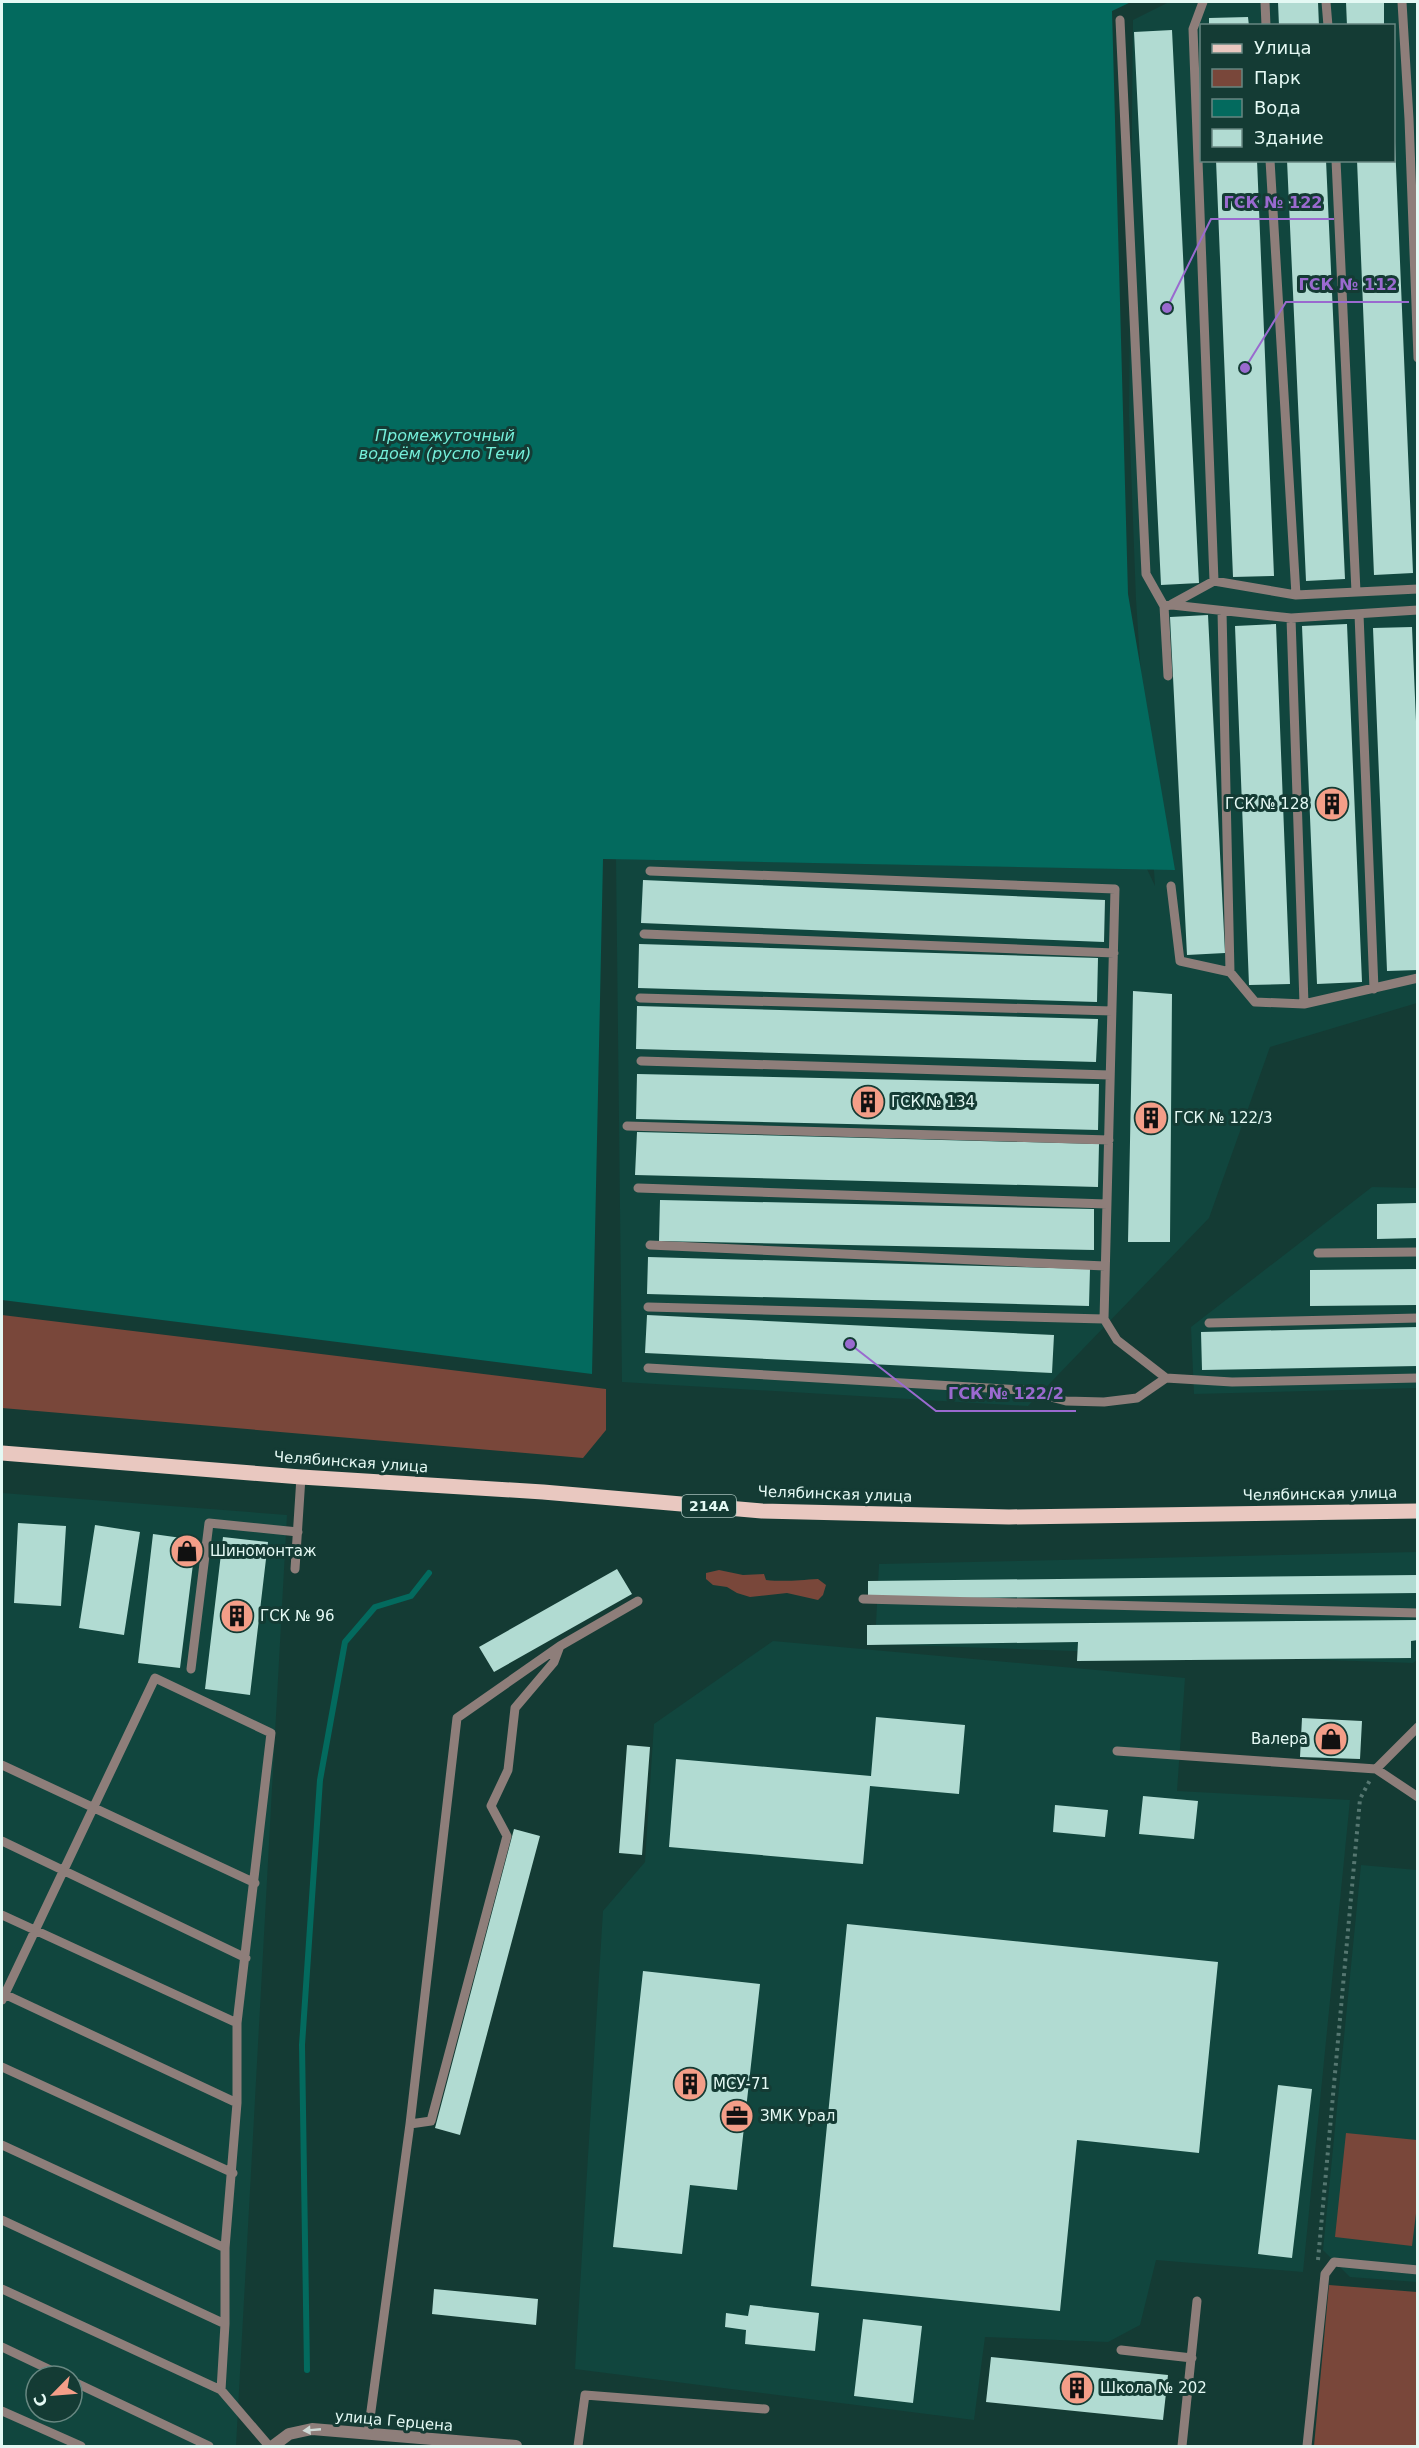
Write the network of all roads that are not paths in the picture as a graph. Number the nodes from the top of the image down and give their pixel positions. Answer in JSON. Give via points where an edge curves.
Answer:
{"nodes":[{"id":1,"x":1203,"y":2,"type":"edge"},
{"id":2,"x":1265,"y":2,"type":"edge"},
{"id":3,"x":1326,"y":2,"type":"edge"},
{"id":4,"x":1402,"y":2,"type":"edge"},
{"id":5,"x":1120,"y":20,"type":"dead end"},
{"id":6,"x":1266,"y":24,"type":"edge"},
{"id":7,"x":1328,"y":24,"type":"edge"},
{"id":8,"x":1270,"y":162,"type":"edge"},
{"id":9,"x":1336,"y":162,"type":"edge"},
{"id":10,"x":1418,"y":358,"type":"edge"},
{"id":11,"x":1214,"y":581,"type":"junction"},
{"id":12,"x":1418,"y":589,"type":"edge"},
{"id":13,"x":1356,"y":592,"type":"junction"},
{"id":14,"x":1296,"y":595,"type":"junction"},
{"id":15,"x":1168,"y":605,"type":"junction"},
{"id":16,"x":1418,"y":610,"type":"edge"},
{"id":17,"x":1222,"y":611,"type":"junction"},
{"id":18,"x":1359,"y":614,"type":"junction"},
{"id":19,"x":1292,"y":618,"type":"junction"},
{"id":20,"x":1168,"y":676,"type":"dead end"},
{"id":21,"x":650,"y":871,"type":"dead end"},
{"id":22,"x":1171,"y":886,"type":"dead end"},
{"id":23,"x":644,"y":934,"type":"dead end"},
{"id":24,"x":1114,"y":953,"type":"junction"},
{"id":25,"x":1230,"y":972,"type":"junction"},
{"id":26,"x":1418,"y":978,"type":"edge"},
{"id":27,"x":1374,"y":989,"type":"junction"},
{"id":28,"x":640,"y":998,"type":"dead end"},
{"id":29,"x":1304,"y":1004,"type":"junction"},
{"id":30,"x":1112,"y":1011,"type":"junction"},
{"id":31,"x":641,"y":1061,"type":"dead end"},
{"id":32,"x":1110,"y":1075,"type":"junction"},
{"id":33,"x":627,"y":1126,"type":"dead end"},
{"id":34,"x":1109,"y":1140,"type":"junction"},
{"id":35,"x":638,"y":1188,"type":"dead end"},
{"id":36,"x":1107,"y":1204,"type":"junction"},
{"id":37,"x":650,"y":1245,"type":"dead end"},
{"id":38,"x":1418,"y":1252,"type":"edge"},
{"id":39,"x":1318,"y":1254,"type":"dead end"},
{"id":40,"x":1106,"y":1266,"type":"junction"},
{"id":41,"x":648,"y":1307,"type":"dead end"},
{"id":42,"x":1418,"y":1318,"type":"edge"},
{"id":43,"x":1104,"y":1319,"type":"junction"},
{"id":44,"x":1209,"y":1323,"type":"dead end"},
{"id":45,"x":648,"y":1368,"type":"dead end"},
{"id":46,"x":1166,"y":1378,"type":"junction"},
{"id":47,"x":1418,"y":1378,"type":"edge"},
{"id":48,"x":2,"y":1453,"type":"edge"},
{"id":49,"x":301,"y":1477,"type":"junction"},
{"id":50,"x":1418,"y":1510,"type":"edge"},
{"id":51,"x":298,"y":1532,"type":"junction"},
{"id":52,"x":295,"y":1569,"type":"dead end"},
{"id":53,"x":863,"y":1599,"type":"dead end"},
{"id":54,"x":638,"y":1601,"type":"dead end"},
{"id":55,"x":1418,"y":1613,"type":"edge"},
{"id":56,"x":560,"y":1646,"type":"junction"},
{"id":57,"x":191,"y":1669,"type":"dead end"},
{"id":58,"x":1418,"y":1727,"type":"edge"},
{"id":59,"x":1118,"y":1751,"type":"dead end"},
{"id":60,"x":2,"y":1765,"type":"edge"},
{"id":61,"x":1376,"y":1769,"type":"junction"},
{"id":62,"x":1418,"y":1797,"type":"edge"},
{"id":63,"x":93,"y":1808,"type":"junction"},
{"id":64,"x":2,"y":1841,"type":"edge"},
{"id":65,"x":63,"y":1870,"type":"junction"},
{"id":66,"x":255,"y":1884,"type":"junction"},
{"id":67,"x":2,"y":1915,"type":"edge"},
{"id":68,"x":35,"y":1930,"type":"junction"},
{"id":69,"x":246,"y":1958,"type":"junction"},
{"id":70,"x":2,"y":1996,"type":"edge"},
{"id":71,"x":237,"y":2023,"type":"junction"},
{"id":72,"x":2,"y":2067,"type":"edge"},
{"id":73,"x":237,"y":2103,"type":"junction"},
{"id":74,"x":410,"y":2124,"type":"junction"},
{"id":75,"x":2,"y":2145,"type":"edge"},
{"id":76,"x":233,"y":2173,"type":"junction"},
{"id":77,"x":2,"y":2220,"type":"edge"},
{"id":78,"x":225,"y":2248,"type":"junction"},
{"id":79,"x":1418,"y":2270,"type":"edge"},
{"id":80,"x":2,"y":2289,"type":"edge"},
{"id":81,"x":1197,"y":2301,"type":"dead end"},
{"id":82,"x":225,"y":2324,"type":"junction"},
{"id":83,"x":2,"y":2347,"type":"edge"},
{"id":84,"x":1121,"y":2350,"type":"dead end"},
{"id":85,"x":1192,"y":2358,"type":"junction"},
{"id":86,"x":38,"y":2364,"type":"edge"},
{"id":87,"x":84,"y":2386,"type":"edge"},
{"id":88,"x":221,"y":2390,"type":"junction"},
{"id":89,"x":765,"y":2409,"type":"dead end"},
{"id":90,"x":2,"y":2411,"type":"edge"},
{"id":91,"x":368,"y":2433,"type":"junction"},
{"id":92,"x":81,"y":2446,"type":"edge"},
{"id":93,"x":209,"y":2446,"type":"edge"},
{"id":94,"x":271,"y":2446,"type":"edge"},
{"id":95,"x":514,"y":2446,"type":"edge"},
{"id":96,"x":578,"y":2446,"type":"edge"},
{"id":97,"x":1182,"y":2446,"type":"edge"},
{"id":98,"x":1307,"y":2446,"type":"edge"}],
"edges":[{"from":1,"to":11,"type":"lane","via":[[1193,29]]},
{"from":2,"to":6,"type":"lane"},
{"from":3,"to":7,"type":"lane"},
{"from":4,"to":10,"type":"lane"},
{"from":5,"to":15,"type":"lane","via":[[1146,574]]},
{"from":8,"to":14,"type":"lane"},
{"from":9,"to":13,"type":"lane"},
{"from":11,"to":14,"type":"lane"},
{"from":11,"to":15,"type":"lane"},
{"from":12,"to":13,"type":"lane"},
{"from":13,"to":14,"type":"lane"},
{"from":15,"to":17,"type":"lane"},
{"from":15,"to":20,"type":"lane"},
{"from":16,"to":18,"type":"lane"},
{"from":17,"to":19,"type":"lane"},
{"from":17,"to":25,"type":"lane"},
{"from":18,"to":19,"type":"lane"},
{"from":18,"to":27,"type":"lane"},
{"from":19,"to":29,"type":"lane"},
{"from":21,"to":24,"type":"lane","via":[[1115,890]]},
{"from":22,"to":25,"type":"lane","via":[[1180,961]]},
{"from":23,"to":24,"type":"lane"},
{"from":24,"to":30,"type":"lane"},
{"from":25,"to":29,"type":"lane","via":[[1255,1002]]},
{"from":26,"to":27,"type":"lane"},
{"from":27,"to":29,"type":"lane"},
{"from":28,"to":30,"type":"lane"},
{"from":30,"to":32,"type":"lane"},
{"from":31,"to":32,"type":"lane"},
{"from":32,"to":34,"type":"lane"},
{"from":33,"to":34,"type":"lane"},
{"from":34,"to":36,"type":"lane"},
{"from":35,"to":36,"type":"lane"},
{"from":36,"to":40,"type":"lane"},
{"from":37,"to":40,"type":"lane"},
{"from":38,"to":39,"type":"lane"},
{"from":40,"to":43,"type":"lane"},
{"from":41,"to":43,"type":"lane"},
{"from":42,"to":44,"type":"lane"},
{"from":43,"to":46,"type":"lane","via":[[1118,1340]]},
{"from":45,"to":46,"type":"lane","via":[[1023,1390],[1066,1401],[1094,1402],[1137,1398]]},
{"from":46,"to":47,"type":"lane","via":[[1232,1382]]},
{"from":48,"to":49,"type":"main road","name":"Челябинская улица","number":"214А"},
{"from":49,"to":50,"type":"main road","name":"Челябинская улица","number":"214А","via":[[762,1510],[1009,1517]]},
{"from":49,"to":51,"type":"lane"},
{"from":51,"to":52,"type":"lane"},
{"from":51,"to":57,"type":"lane","via":[[208,1523]]},
{"from":53,"to":55,"type":"lane"},
{"from":54,"to":56,"type":"lane"},
{"from":56,"to":74,"type":"lane","via":[[554,1662],[515,1708],[508,1770],[491,1806],[507,1836],[431,2121]]},
{"from":56,"to":74,"type":"lane","via":[[457,1718]]},
{"from":58,"to":61,"type":"lane"},
{"from":59,"to":61,"type":"lane"},
{"from":60,"to":63,"type":"lane"},
{"from":61,"to":62,"type":"lane"},
{"from":63,"to":65,"type":"lane"},
{"from":63,"to":66,"type":"lane"},
{"from":63,"to":66,"type":"lane","via":[[155,1678],[271,1733]]},
{"from":64,"to":65,"type":"lane"},
{"from":65,"to":68,"type":"lane"},
{"from":65,"to":69,"type":"lane"},
{"from":66,"to":69,"type":"lane"},
{"from":67,"to":68,"type":"lane"},
{"from":68,"to":70,"type":"lane"},
{"from":68,"to":71,"type":"lane"},
{"from":69,"to":71,"type":"lane"},
{"from":70,"to":73,"type":"lane"},
{"from":71,"to":73,"type":"lane"},
{"from":72,"to":76,"type":"lane"},
{"from":73,"to":76,"type":"lane"},
{"from":74,"to":91,"type":"lane"},
{"from":75,"to":78,"type":"lane"},
{"from":76,"to":78,"type":"lane"},
{"from":77,"to":82,"type":"lane"},
{"from":78,"to":82,"type":"lane"},
{"from":79,"to":98,"type":"lane","via":[[1334,2262],[1325,2274]]},
{"from":80,"to":88,"type":"lane"},
{"from":81,"to":85,"type":"lane"},
{"from":82,"to":88,"type":"lane"},
{"from":83,"to":86,"type":"lane"},
{"from":84,"to":85,"type":"lane"},
{"from":85,"to":97,"type":"lane"},
{"from":87,"to":93,"type":"lane"},
{"from":88,"to":94,"type":"lane"},
{"from":89,"to":96,"type":"lane","via":[[585,2395]]},
{"from":90,"to":92,"type":"lane"},
{"from":91,"to":94,"type":"street","name":"улица Герцена","one_way":true,"via":[[312,2429],[289,2434]]},
{"from":91,"to":95,"type":"street","name":"улица Герцена"}]}
